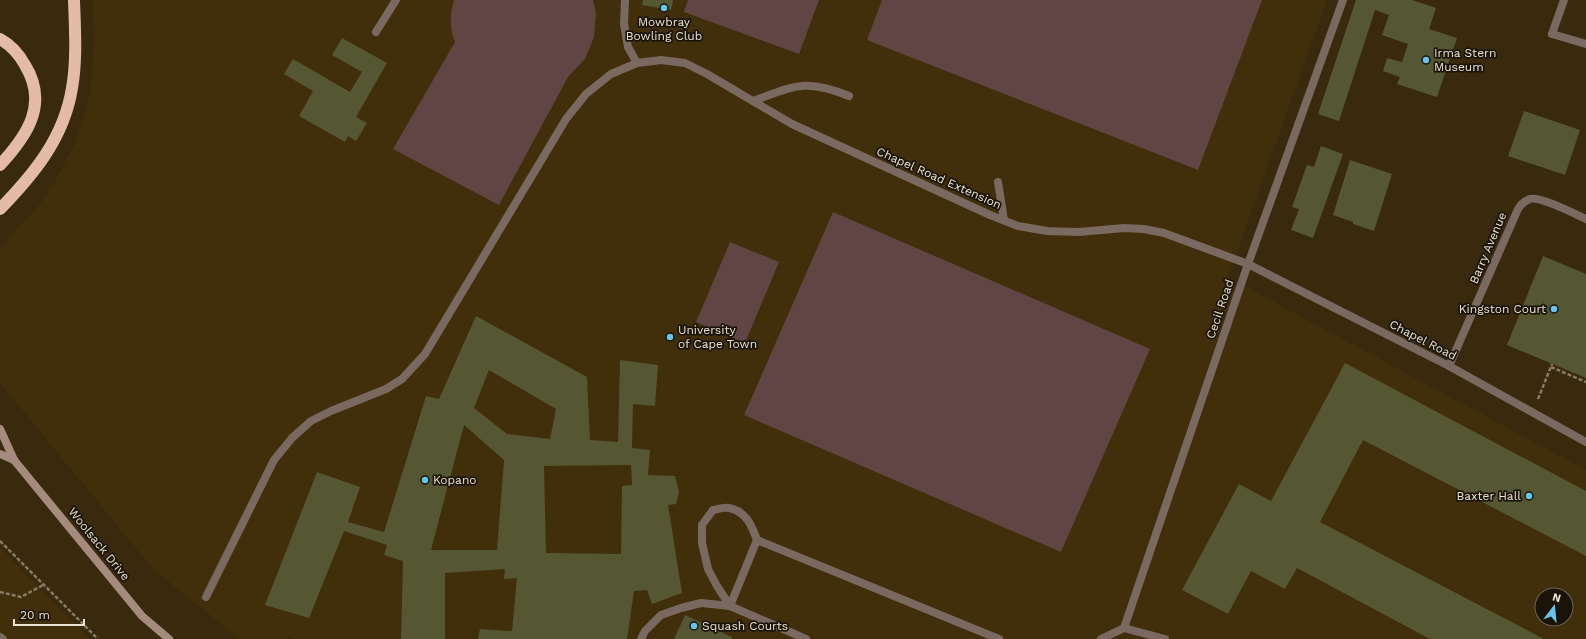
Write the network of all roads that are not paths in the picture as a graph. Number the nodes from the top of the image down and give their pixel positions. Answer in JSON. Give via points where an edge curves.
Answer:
{"nodes":[{"id":1,"x":74,"y":0,"type":"edge"},
{"id":2,"x":396,"y":0,"type":"edge"},
{"id":3,"x":624,"y":0,"type":"edge"},
{"id":4,"x":1343,"y":0,"type":"edge"},
{"id":5,"x":1564,"y":0,"type":"edge"},
{"id":6,"x":376,"y":32,"type":"dead end"},
{"id":7,"x":0,"y":39,"type":"edge"},
{"id":8,"x":1586,"y":44,"type":"edge"},
{"id":9,"x":637,"y":63,"type":"junction"},
{"id":10,"x":849,"y":96,"type":"dead end"},
{"id":11,"x":753,"y":101,"type":"junction"},
{"id":12,"x":0,"y":165,"type":"edge"},
{"id":13,"x":998,"y":182,"type":"dead end"},
{"id":14,"x":0,"y":209,"type":"edge"},
{"id":15,"x":1586,"y":219,"type":"edge"},
{"id":16,"x":1004,"y":220,"type":"junction"},
{"id":17,"x":1248,"y":264,"type":"junction"},
{"id":18,"x":1449,"y":366,"type":"junction"},
{"id":19,"x":0,"y":429,"type":"edge"},
{"id":20,"x":1586,"y":442,"type":"edge"},
{"id":21,"x":0,"y":454,"type":"edge"},
{"id":22,"x":14,"y":460,"type":"junction"},
{"id":23,"x":757,"y":540,"type":"junction"},
{"id":24,"x":206,"y":597,"type":"dead end"},
{"id":25,"x":730,"y":606,"type":"junction"},
{"id":26,"x":1124,"y":628,"type":"junction"},
{"id":27,"x":0,"y":637,"type":"edge"},
{"id":28,"x":4,"y":639,"type":"edge"},
{"id":29,"x":168,"y":639,"type":"edge"},
{"id":30,"x":641,"y":639,"type":"edge"},
{"id":31,"x":806,"y":639,"type":"edge"},
{"id":32,"x":999,"y":639,"type":"edge"},
{"id":33,"x":1101,"y":639,"type":"edge"},
{"id":34,"x":1165,"y":639,"type":"edge"}],
"edges":[{"from":1,"to":14,"type":"highway","via":[[75,68],[64,116],[52,147],[27,182]]},
{"from":2,"to":6,"type":"street"},
{"from":3,"to":9,"type":"street","via":[[624,24],[628,47]]},
{"from":4,"to":17,"type":"street","name":"Cecil Road"},
{"from":5,"to":8,"type":"street","via":[[1552,34]]},
{"from":7,"to":12,"type":"highway","via":[[8,43],[19,55],[29,71],[35,89],[35,105],[24,136]]},
{"from":9,"to":11,"type":"street","name":"Chapel Road Extension","via":[[661,60],[685,64]]},
{"from":9,"to":24,"type":"street","name":"Chapel Road Extension","via":[[611,74],[586,94],[566,119],[425,354],[402,379],[386,389],[312,421],[292,438],[274,460]]},
{"from":10,"to":11,"type":"street","via":[[815,85],[794,86]]},
{"from":11,"to":16,"type":"street","name":"Chapel Road Extension","via":[[823,139]]},
{"from":13,"to":16,"type":"street"},
{"from":15,"to":18,"type":"street","name":"Barry Avenue","via":[[1540,200],[1531,198],[1523,202],[1518,208]]},
{"from":16,"to":17,"type":"street","name":"Chapel Road Extension","via":[[1018,226],[1047,231],[1144,229],[1164,233]]},
{"from":17,"to":18,"type":"street","name":"Chapel Road"},
{"from":17,"to":26,"type":"street","name":"Cecil Road"},
{"from":18,"to":20,"type":"street","name":"Chapel Road"},
{"from":19,"to":22,"type":"main road","name":"Woolsack Drive"},
{"from":21,"to":22,"type":"main road","name":"Woolsack Drive"},
{"from":22,"to":29,"type":"main road","name":"Woolsack Drive","via":[[142,616]]},
{"from":23,"to":25,"type":"street"},
{"from":23,"to":25,"type":"street","via":[[744,515],[729,508],[713,510],[702,525],[702,543],[708,569]]},
{"from":23,"to":32,"type":"street"},
{"from":25,"to":30,"type":"street","via":[[701,603],[681,608],[661,616],[645,631]]},
{"from":25,"to":31,"type":"street"},
{"from":26,"to":33,"type":"street"},
{"from":26,"to":34,"type":"street"},
{"from":27,"to":28,"type":"street"}]}
